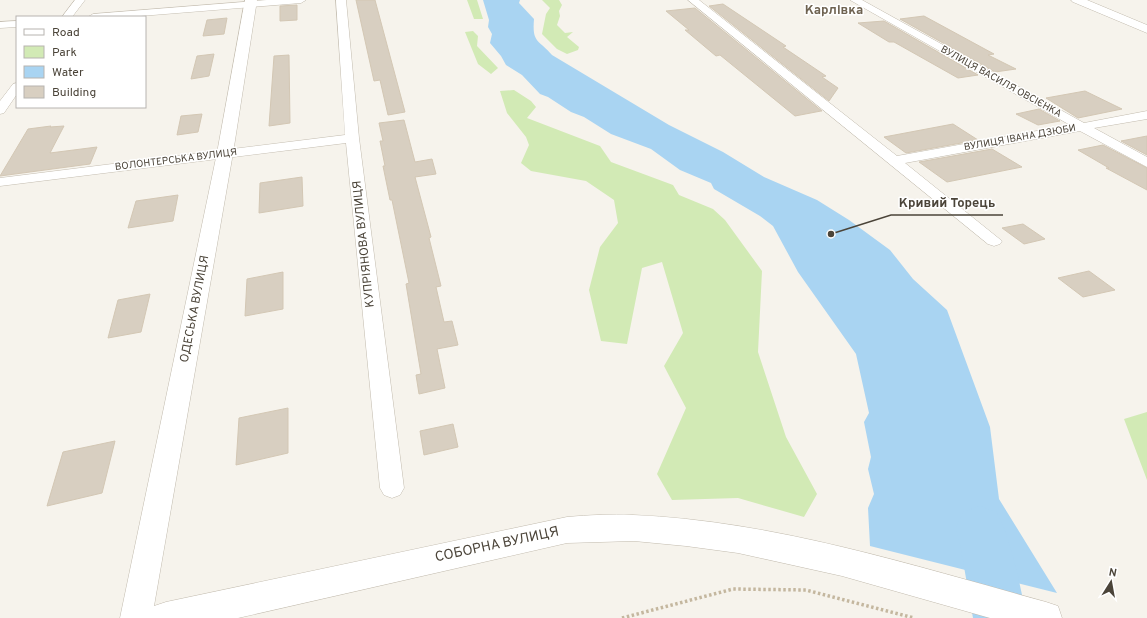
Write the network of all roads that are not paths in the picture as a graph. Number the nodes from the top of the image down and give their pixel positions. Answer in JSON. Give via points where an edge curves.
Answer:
{"nodes":[{"id":1,"x":80,"y":0,"type":"edge"},
{"id":2,"x":301,"y":0,"type":"edge"},
{"id":3,"x":341,"y":0,"type":"edge"},
{"id":4,"x":855,"y":0,"type":"edge"},
{"id":5,"x":1077,"y":0,"type":"edge"},
{"id":6,"x":694,"y":1,"type":"edge"},
{"id":7,"x":709,"y":1,"type":"edge"},
{"id":8,"x":250,"y":2,"type":"edge"},
{"id":9,"x":68,"y":16,"type":"edge"},
{"id":10,"x":103,"y":16,"type":"edge"},
{"id":11,"x":16,"y":24,"type":"edge"},
{"id":12,"x":0,"y":25,"type":"edge"},
{"id":13,"x":1147,"y":29,"type":"edge"},
{"id":14,"x":16,"y":87,"type":"edge"},
{"id":15,"x":0,"y":110,"type":"edge"},
{"id":16,"x":1147,"y":115,"type":"edge"},
{"id":17,"x":1082,"y":127,"type":"junction"},
{"id":18,"x":352,"y":138,"type":"junction"},
{"id":19,"x":225,"y":153,"type":"junction"},
{"id":20,"x":894,"y":161,"type":"junction"},
{"id":21,"x":1147,"y":163,"type":"edge"},
{"id":22,"x":0,"y":182,"type":"edge"},
{"id":23,"x":994,"y":241,"type":"dead end"},
{"id":24,"x":392,"y":488,"type":"dead end"},
{"id":25,"x":136,"y":618,"type":"edge"},
{"id":26,"x":166,"y":618,"type":"edge"},
{"id":27,"x":1046,"y":618,"type":"edge"}],
"edges":[{"from":1,"to":9,"type":"street"},
{"from":2,"to":8,"type":"street"},
{"from":3,"to":18,"type":"street","name":"КУПРІЯНОВА ВУЛИЦЯ"},
{"from":4,"to":17,"type":"street","name":"ВУЛИЦЯ ВАСИЛЯ ОВСІЄНКА"},
{"from":5,"to":13,"type":"street"},
{"from":6,"to":7,"type":"street"},
{"from":6,"to":20,"type":"street"},
{"from":8,"to":10,"type":"street"},
{"from":8,"to":19,"type":"street","name":"ОДЕСЬКА ВУЛИЦЯ"},
{"from":11,"to":12,"type":"street"},
{"from":14,"to":15,"type":"street"},
{"from":16,"to":17,"type":"street","name":"ВУЛИЦЯ ІВАНА ДЗЮБИ"},
{"from":17,"to":20,"type":"street","name":"ВУЛИЦЯ ІВАНА ДЗЮБИ"},
{"from":17,"to":21,"type":"street","name":"ВУЛИЦЯ ВАСИЛЯ ОВСІЄНКА"},
{"from":18,"to":19,"type":"street","name":"ВОЛОНТЕРСЬКА ВУЛИЦЯ"},
{"from":18,"to":24,"type":"street","name":"КУПРІЯНОВА ВУЛИЦЯ"},
{"from":19,"to":22,"type":"street","name":"ВОЛОНТЕРСЬКА ВУЛИЦЯ"},
{"from":19,"to":25,"type":"street","name":"ОДЕСЬКА ВУЛИЦЯ"},
{"from":20,"to":23,"type":"street"},
{"from":26,"to":27,"type":"street","name":"СОБОРНА ВУЛИЦЯ","via":[[567,530],[633,528],[690,532],[831,559]]}]}
